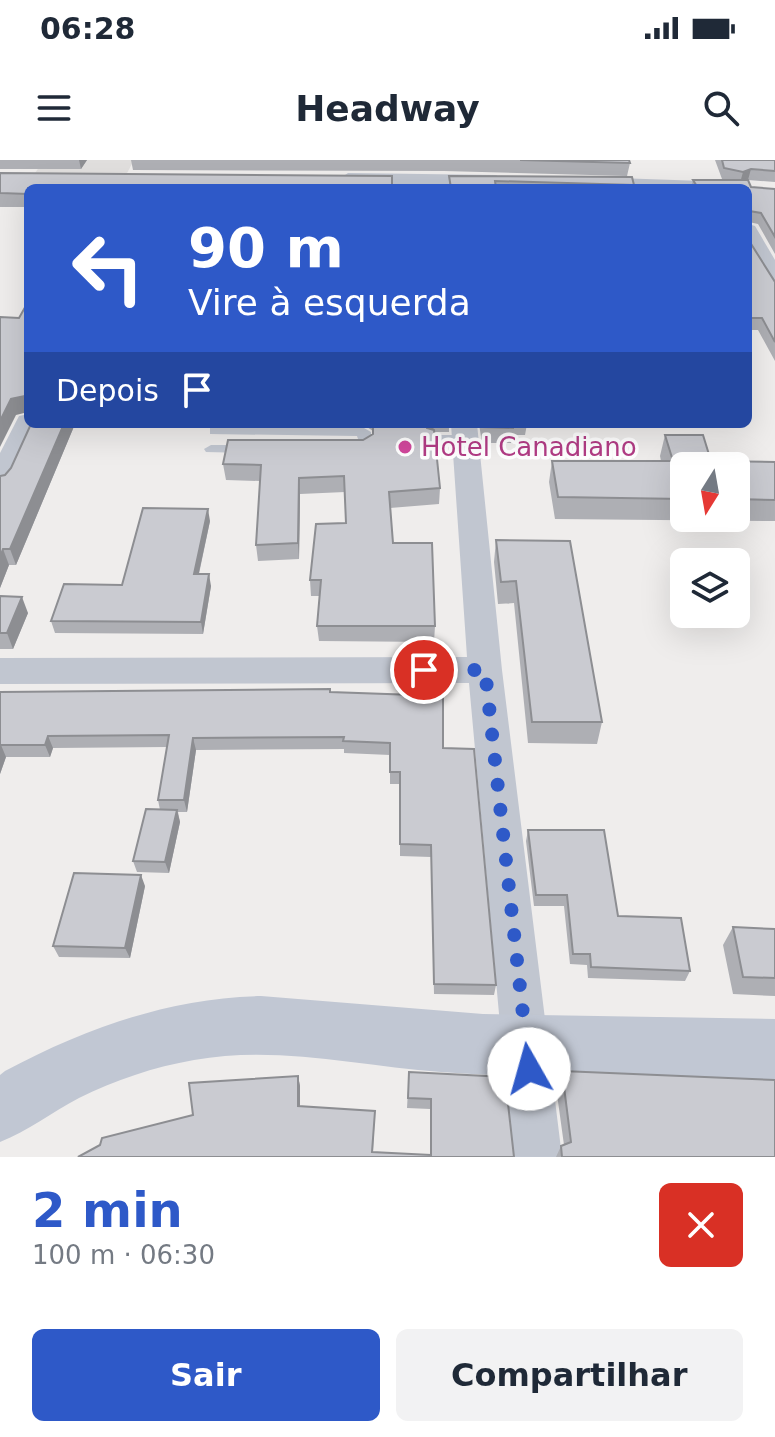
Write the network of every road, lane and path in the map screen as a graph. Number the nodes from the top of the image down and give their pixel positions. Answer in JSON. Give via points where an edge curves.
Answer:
{"nodes":[{"id":1,"x":444,"y":176,"type":"edge"},
{"id":2,"x":335,"y":179,"type":"edge"},
{"id":3,"x":519,"y":181,"type":"edge"},
{"id":4,"x":564,"y":182,"type":"edge"},
{"id":5,"x":714,"y":184,"type":"edge"},
{"id":6,"x":752,"y":237,"type":"edge"},
{"id":7,"x":775,"y":280,"type":"edge"},
{"id":8,"x":0,"y":422,"type":"edge"},
{"id":9,"x":24,"y":422,"type":"edge"},
{"id":10,"x":25,"y":428,"type":"edge"},
{"id":11,"x":215,"y":431,"type":"dead end"},
{"id":12,"x":454,"y":434,"type":"edge"},
{"id":13,"x":211,"y":449,"type":"dead end"},
{"id":14,"x":272,"y":449,"type":"edge"},
{"id":15,"x":348,"y":449,"type":"edge"},
{"id":16,"x":0,"y":482,"type":"edge"},
{"id":17,"x":485,"y":670,"type":"junction"},
{"id":18,"x":0,"y":671,"type":"edge"},
{"id":19,"x":526,"y":1044,"type":"junction"},
{"id":20,"x":775,"y":1049,"type":"edge"},
{"id":21,"x":0,"y":1111,"type":"edge"},
{"id":22,"x":537,"y":1157,"type":"edge"}],
"edges":[{"from":1,"to":2,"type":"street"},
{"from":1,"to":3,"type":"street"},
{"from":4,"to":5,"type":"street"},
{"from":6,"to":7,"type":"street"},
{"from":8,"to":9,"type":"street"},
{"from":10,"to":16,"type":"street"},
{"from":11,"to":15,"type":"lane","via":[[364,432],[370,439],[363,449]]},
{"from":12,"to":17,"type":"street"},
{"from":13,"to":14,"type":"lane"},
{"from":17,"to":18,"type":"street"},
{"from":17,"to":19,"type":"street"},
{"from":19,"to":20,"type":"main road"},
{"from":19,"to":21,"type":"main road","via":[[259,1025],[194,1031],[75,1068]]},
{"from":19,"to":22,"type":"street"}]}
